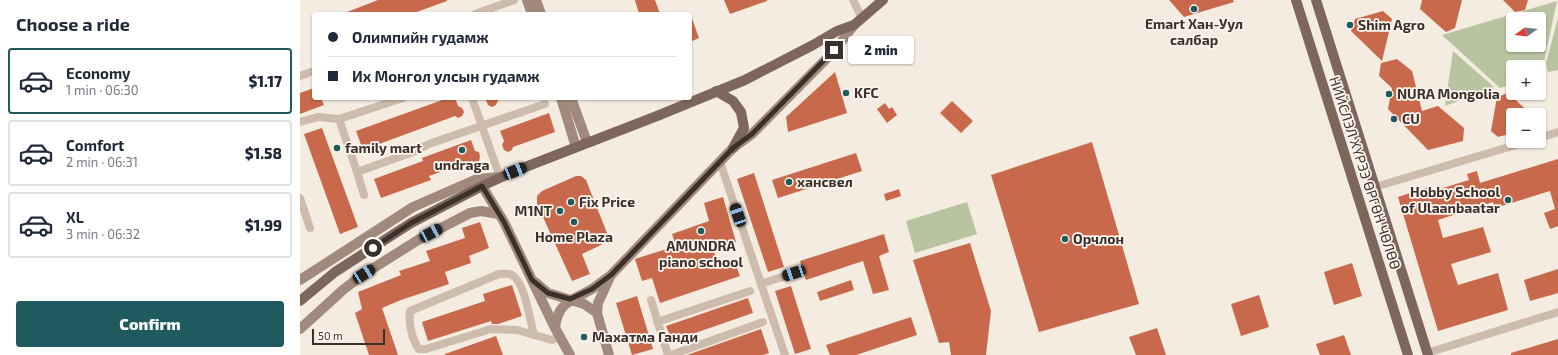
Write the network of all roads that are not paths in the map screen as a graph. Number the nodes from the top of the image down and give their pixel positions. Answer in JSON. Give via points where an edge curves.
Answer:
{"nodes":[{"id":1,"x":514,"y":0,"type":"edge"},
{"id":2,"x":527,"y":0,"type":"edge"},
{"id":3,"x":536,"y":0,"type":"edge"},
{"id":4,"x":853,"y":0,"type":"edge"},
{"id":5,"x":884,"y":0,"type":"edge"},
{"id":6,"x":1296,"y":0,"type":"edge"},
{"id":7,"x":1316,"y":0,"type":"edge"},
{"id":8,"x":481,"y":12,"type":"edge"},
{"id":9,"x":531,"y":12,"type":"edge"},
{"id":10,"x":539,"y":12,"type":"edge"},
{"id":11,"x":858,"y":21,"type":"junction"},
{"id":12,"x":312,"y":72,"type":"edge"},
{"id":13,"x":300,"y":76,"type":"edge"},
{"id":14,"x":716,"y":91,"type":"junction"},
{"id":15,"x":397,"y":100,"type":"edge"},
{"id":16,"x":473,"y":100,"type":"edge"},
{"id":17,"x":562,"y":100,"type":"edge"},
{"id":18,"x":572,"y":100,"type":"edge"},
{"id":19,"x":545,"y":104,"type":"dead end"},
{"id":20,"x":339,"y":119,"type":"junction"},
{"id":21,"x":300,"y":122,"type":"edge"},
{"id":22,"x":481,"y":126,"type":"junction"},
{"id":23,"x":1558,"y":132,"type":"edge"},
{"id":24,"x":1546,"y":136,"type":"edge"},
{"id":25,"x":587,"y":142,"type":"junction"},
{"id":26,"x":576,"y":147,"type":"junction"},
{"id":27,"x":733,"y":148,"type":"junction"},
{"id":28,"x":1506,"y":148,"type":"edge"},
{"id":29,"x":720,"y":162,"type":"junction"},
{"id":30,"x":357,"y":172,"type":"junction"},
{"id":31,"x":500,"y":177,"type":"junction"},
{"id":32,"x":482,"y":186,"type":"junction"},
{"id":33,"x":1375,"y":187,"type":"junction"},
{"id":34,"x":364,"y":196,"type":"dead end"},
{"id":35,"x":300,"y":198,"type":"edge"},
{"id":36,"x":499,"y":214,"type":"junction"},
{"id":37,"x":310,"y":228,"type":"dead end"},
{"id":38,"x":794,"y":273,"type":"dead end"},
{"id":39,"x":611,"y":275,"type":"junction"},
{"id":40,"x":300,"y":280,"type":"edge"},
{"id":41,"x":532,"y":280,"type":"junction"},
{"id":42,"x":761,"y":284,"type":"junction"},
{"id":43,"x":750,"y":291,"type":"dead end"},
{"id":44,"x":570,"y":299,"type":"junction"},
{"id":45,"x":651,"y":300,"type":"dead end"},
{"id":46,"x":300,"y":301,"type":"edge"},
{"id":47,"x":1558,"y":312,"type":"edge"},
{"id":48,"x":597,"y":313,"type":"junction"},
{"id":49,"x":658,"y":322,"type":"junction"},
{"id":50,"x":764,"y":322,"type":"dead end"},
{"id":51,"x":300,"y":329,"type":"edge"},
{"id":52,"x":557,"y":332,"type":"junction"},
{"id":53,"x":534,"y":335,"type":"junction"},
{"id":54,"x":1426,"y":354,"type":"edge"},
{"id":55,"x":570,"y":355,"type":"edge"},
{"id":56,"x":609,"y":355,"type":"edge"},
{"id":57,"x":668,"y":355,"type":"edge"},
{"id":58,"x":671,"y":355,"type":"edge"},
{"id":59,"x":785,"y":355,"type":"edge"},
{"id":60,"x":1408,"y":355,"type":"edge"}],
"edges":[{"from":1,"to":8,"type":"street"},
{"from":2,"to":9,"type":"main road"},
{"from":3,"to":10,"type":"main road"},
{"from":4,"to":11,"type":"street"},
{"from":5,"to":11,"type":"main road"},
{"from":6,"to":60,"type":"main road","name":"НИЙСЛЭЛ ХҮРЭЭ ӨРГӨН ЧӨЛӨӨ"},
{"from":7,"to":33,"type":"main road","name":"НИЙСЛЭЛ ХҮРЭЭ ӨРГӨН ЧӨЛӨӨ"},
{"from":11,"to":14,"type":"main road","via":[[768,69]]},
{"from":11,"to":27,"type":"main road","via":[[834,50],[752,134]]},
{"from":12,"to":13,"type":"street"},
{"from":14,"to":25,"type":"main road"},
{"from":14,"to":27,"type":"main road","via":[[732,101],[741,112],[744,128]]},
{"from":15,"to":20,"type":"street"},
{"from":16,"to":22,"type":"street"},
{"from":17,"to":26,"type":"main road"},
{"from":18,"to":25,"type":"main road"},
{"from":19,"to":22,"type":"street"},
{"from":20,"to":21,"type":"street","via":[[318,117]]},
{"from":20,"to":30,"type":"street"},
{"from":22,"to":30,"type":"street"},
{"from":22,"to":31,"type":"street"},
{"from":23,"to":24,"type":"street"},
{"from":25,"to":26,"type":"main road"},
{"from":26,"to":31,"type":"main road"},
{"from":27,"to":29,"type":"main road"},
{"from":28,"to":33,"type":"street"},
{"from":29,"to":39,"type":"main road"},
{"from":29,"to":42,"type":"street"},
{"from":30,"to":34,"type":"street"},
{"from":31,"to":32,"type":"main road"},
{"from":31,"to":40,"type":"main road","via":[[477,178],[413,207]]},
{"from":32,"to":36,"type":"main road"},
{"from":32,"to":46,"type":"main road","via":[[411,223],[335,272]]},
{"from":33,"to":54,"type":"main road","name":"НИЙСЛЭЛ ХҮРЭЭ ӨРГӨН ЧӨЛӨӨ"},
{"from":35,"to":37,"type":"street"},
{"from":36,"to":41,"type":"main road"},
{"from":36,"to":51,"type":"main road","via":[[481,211],[470,213],[418,240],[344,289]]},
{"from":38,"to":42,"type":"street"},
{"from":39,"to":44,"type":"main road","via":[[592,289]]},
{"from":39,"to":48,"type":"main road","via":[[598,303]]},
{"from":41,"to":44,"type":"main road","via":[[548,293]]},
{"from":41,"to":52,"type":"main road"},
{"from":42,"to":59,"type":"street"},
{"from":43,"to":49,"type":"street"},
{"from":44,"to":48,"type":"main road","via":[[584,304]]},
{"from":44,"to":52,"type":"main road","via":[[556,318]]},
{"from":45,"to":49,"type":"street"},
{"from":47,"to":54,"type":"street"},
{"from":48,"to":56,"type":"main road"},
{"from":49,"to":57,"type":"street"},
{"from":50,"to":58,"type":"street"},
{"from":52,"to":53,"type":"street","via":[[552,340]]},
{"from":52,"to":55,"type":"main road"},
{"from":53,"to":53,"type":"street","via":[[524,294],[517,279],[511,274],[499,274],[410,311],[414,343],[419,349],[490,329],[517,330]]}]}
